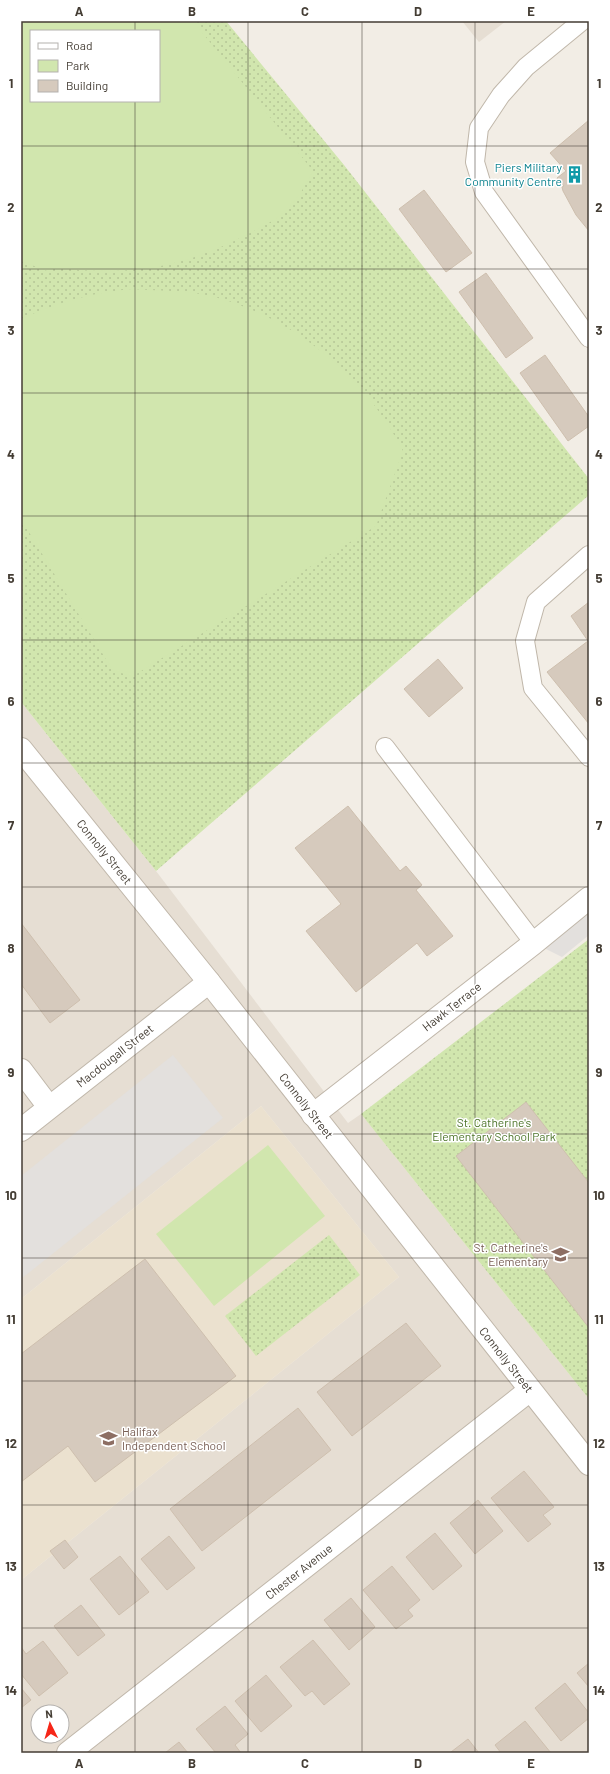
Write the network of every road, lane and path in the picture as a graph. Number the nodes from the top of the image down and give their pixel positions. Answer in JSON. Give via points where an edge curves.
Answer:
{"nodes":[{"id":1,"x":582,"y":21,"type":"edge"},
{"id":2,"x":589,"y":338,"type":"edge"},
{"id":3,"x":589,"y":555,"type":"edge"},
{"id":4,"x":385,"y":748,"type":"dead end"},
{"id":5,"x":21,"y":749,"type":"edge"},
{"id":6,"x":589,"y":757,"type":"edge"},
{"id":7,"x":589,"y":898,"type":"edge"},
{"id":8,"x":534,"y":943,"type":"junction"},
{"id":9,"x":209,"y":982,"type":"junction"},
{"id":10,"x":21,"y":1070,"type":"edge"},
{"id":11,"x":49,"y":1107,"type":"junction"},
{"id":12,"x":313,"y":1115,"type":"junction"},
{"id":13,"x":21,"y":1130,"type":"edge"},
{"id":14,"x":530,"y":1390,"type":"junction"},
{"id":15,"x":589,"y":1464,"type":"edge"},
{"id":16,"x":68,"y":1753,"type":"edge"}],
"edges":[{"from":1,"to":2,"type":"lane","via":[[526,67],[501,95],[479,128],[475,162],[484,192]]},
{"from":3,"to":6,"type":"lane","via":[[536,602],[525,641],[533,688]]},
{"from":4,"to":8,"type":"lane"},
{"from":5,"to":9,"type":"street","name":"Connolly Street"},
{"from":7,"to":8,"type":"street","name":"Hawk Terrace"},
{"from":8,"to":12,"type":"street","name":"Hawk Terrace"},
{"from":9,"to":11,"type":"street","name":"Macdougall Street"},
{"from":9,"to":12,"type":"street","name":"Connolly Street"},
{"from":10,"to":11,"type":"street"},
{"from":11,"to":13,"type":"street","name":"Macdougall Street"},
{"from":12,"to":14,"type":"street","name":"Connolly Street"},
{"from":14,"to":15,"type":"street","name":"Connolly Street"},
{"from":14,"to":16,"type":"street","name":"Chester Avenue"}]}
